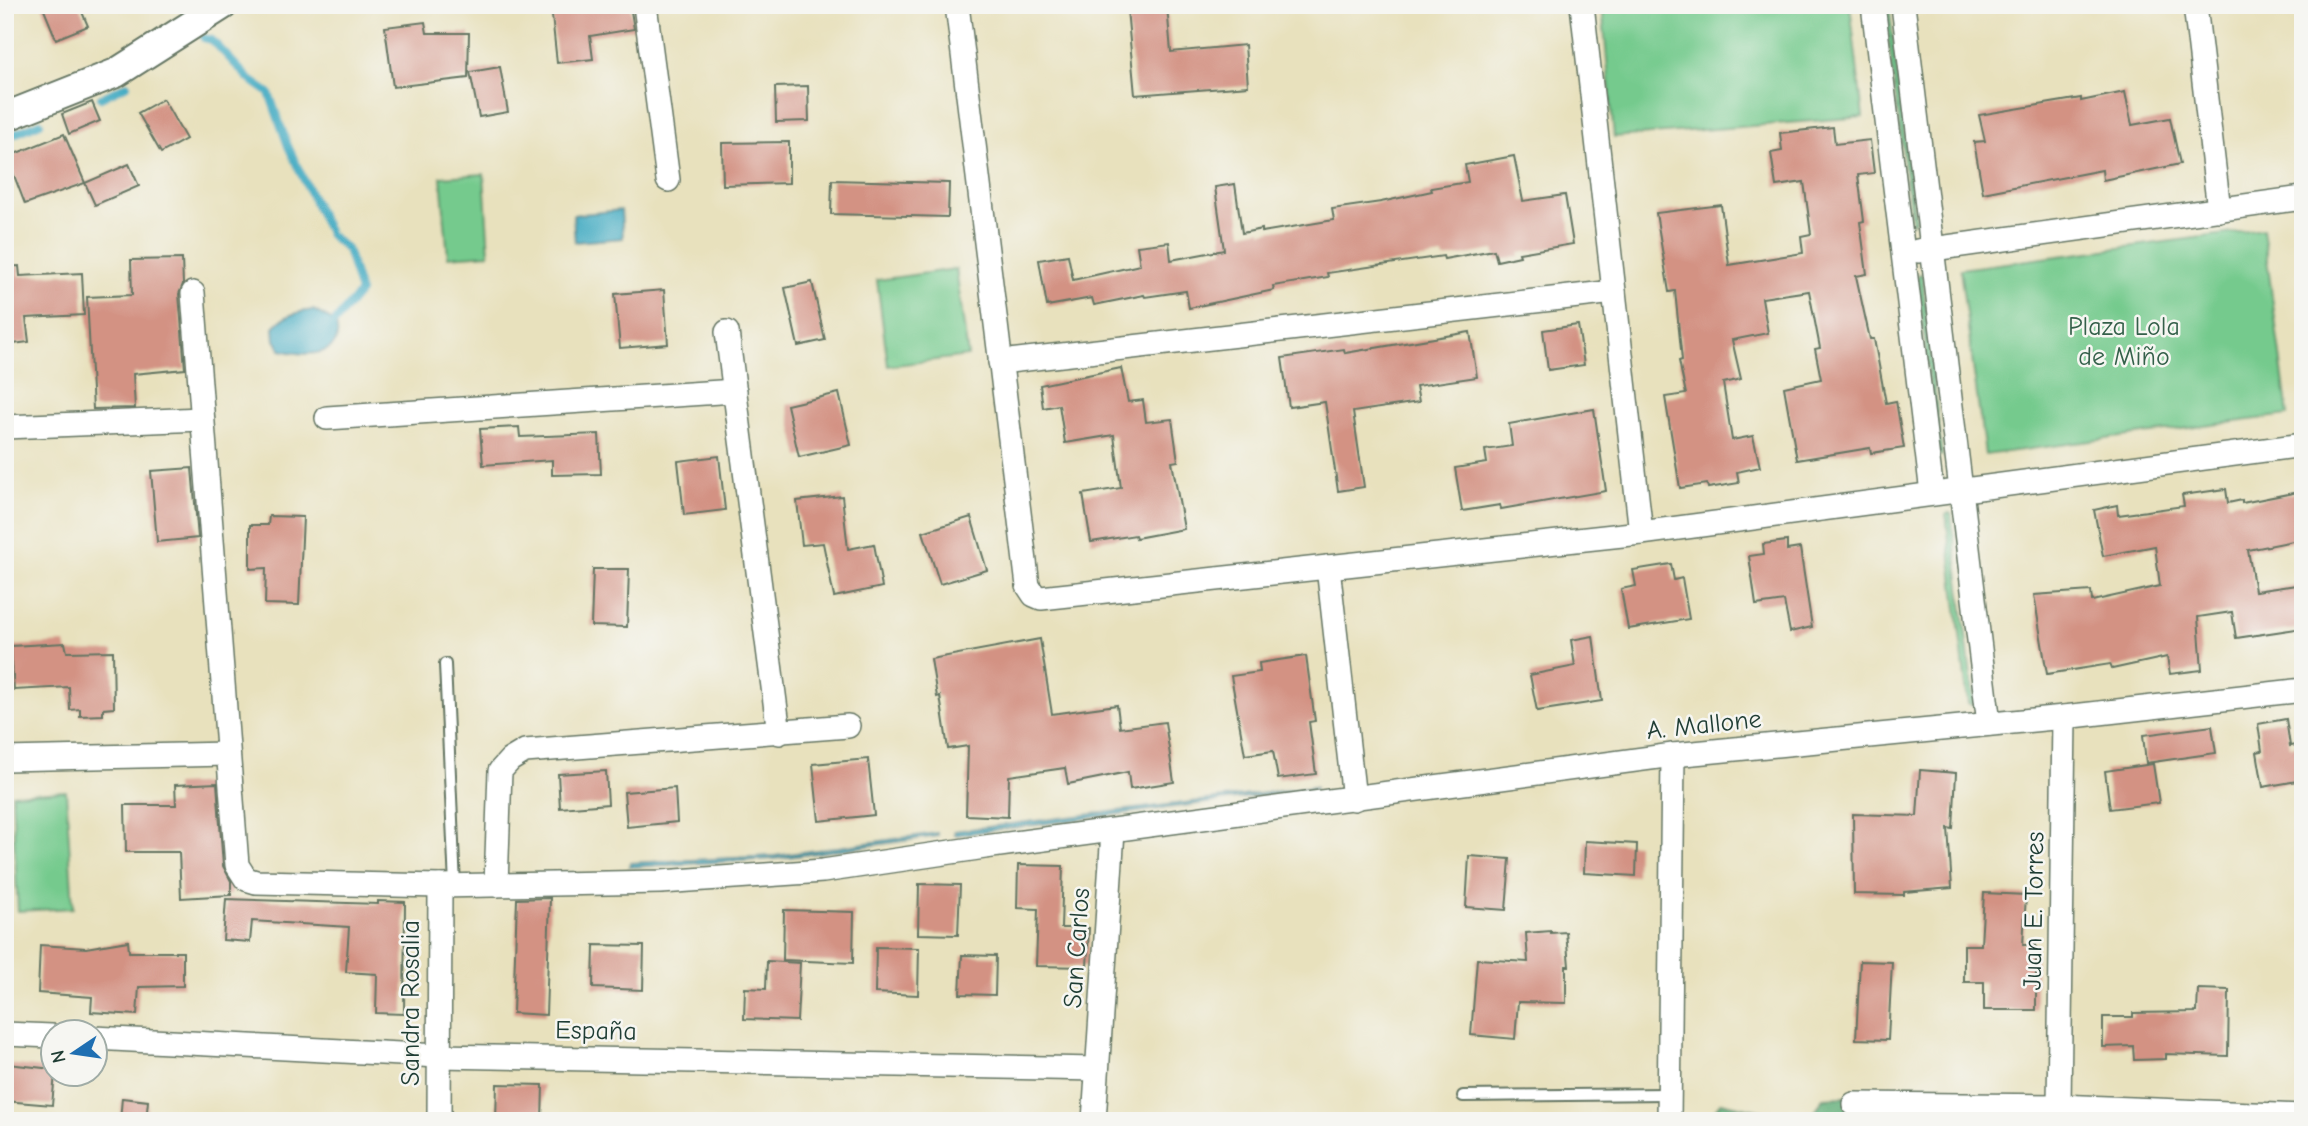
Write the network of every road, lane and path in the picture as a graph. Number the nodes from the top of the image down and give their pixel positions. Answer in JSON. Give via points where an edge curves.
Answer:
{"nodes":[{"id":1,"x":223,"y":5,"type":"edge"},
{"id":2,"x":645,"y":5,"type":"edge"},
{"id":3,"x":957,"y":5,"type":"edge"},
{"id":4,"x":1582,"y":5,"type":"edge"},
{"id":5,"x":1873,"y":5,"type":"edge"},
{"id":6,"x":1903,"y":5,"type":"edge"},
{"id":7,"x":2195,"y":5,"type":"edge"},
{"id":8,"x":5,"y":117,"type":"edge"},
{"id":9,"x":668,"y":180,"type":"dead end"},
{"id":10,"x":2303,"y":198,"type":"edge"},
{"id":11,"x":2219,"y":210,"type":"junction"},
{"id":12,"x":1932,"y":249,"type":"junction"},
{"id":13,"x":1903,"y":254,"type":"junction"},
{"id":14,"x":1614,"y":292,"type":"junction"},
{"id":15,"x":193,"y":293,"type":"dead end"},
{"id":16,"x":727,"y":332,"type":"dead end"},
{"id":17,"x":1000,"y":362,"type":"junction"},
{"id":18,"x":735,"y":391,"type":"junction"},
{"id":19,"x":327,"y":418,"type":"dead end"},
{"id":20,"x":202,"y":419,"type":"junction"},
{"id":21,"x":5,"y":427,"type":"edge"},
{"id":22,"x":2303,"y":445,"type":"edge"},
{"id":23,"x":1961,"y":489,"type":"junction"},
{"id":24,"x":1932,"y":493,"type":"junction"},
{"id":25,"x":1641,"y":533,"type":"junction"},
{"id":26,"x":1328,"y":567,"type":"junction"},
{"id":27,"x":445,"y":664,"type":"dead end"},
{"id":28,"x":2303,"y":690,"type":"edge"},
{"id":29,"x":2064,"y":717,"type":"junction"},
{"id":30,"x":1989,"y":724,"type":"junction"},
{"id":31,"x":848,"y":726,"type":"dead end"},
{"id":32,"x":779,"y":733,"type":"junction"},
{"id":33,"x":227,"y":754,"type":"junction"},
{"id":34,"x":1673,"y":755,"type":"junction"},
{"id":35,"x":5,"y":759,"type":"edge"},
{"id":36,"x":1353,"y":799,"type":"junction"},
{"id":37,"x":1113,"y":831,"type":"junction"},
{"id":38,"x":496,"y":885,"type":"junction"},
{"id":39,"x":448,"y":886,"type":"junction"},
{"id":40,"x":5,"y":1034,"type":"edge"},
{"id":41,"x":38,"y":1035,"type":"edge"},
{"id":42,"x":108,"y":1039,"type":"edge"},
{"id":43,"x":439,"y":1056,"type":"junction"},
{"id":44,"x":1097,"y":1069,"type":"junction"},
{"id":45,"x":1669,"y":1094,"type":"junction"},
{"id":46,"x":1463,"y":1096,"type":"dead end"},
{"id":47,"x":1854,"y":1104,"type":"dead end"},
{"id":48,"x":2059,"y":1106,"type":"junction"},
{"id":49,"x":2303,"y":1116,"type":"edge"},
{"id":50,"x":439,"y":1121,"type":"edge"},
{"id":51,"x":1094,"y":1121,"type":"edge"},
{"id":52,"x":1669,"y":1121,"type":"edge"}],
"edges":[{"from":1,"to":8,"type":"street","via":[[116,74]]},
{"from":2,"to":9,"type":"street"},
{"from":3,"to":17,"type":"street"},
{"from":4,"to":14,"type":"street"},
{"from":5,"to":13,"type":"street"},
{"from":6,"to":12,"type":"street"},
{"from":7,"to":11,"type":"street"},
{"from":10,"to":11,"type":"street"},
{"from":11,"to":12,"type":"street"},
{"from":12,"to":13,"type":"street"},
{"from":12,"to":23,"type":"street"},
{"from":13,"to":24,"type":"street"},
{"from":14,"to":17,"type":"street"},
{"from":14,"to":25,"type":"street"},
{"from":15,"to":20,"type":"street"},
{"from":16,"to":18,"type":"street"},
{"from":17,"to":26,"type":"street","via":[[1028,586],[1034,595],[1041,598]]},
{"from":18,"to":19,"type":"street"},
{"from":18,"to":32,"type":"street"},
{"from":20,"to":21,"type":"street"},
{"from":20,"to":33,"type":"street"},
{"from":22,"to":23,"type":"street"},
{"from":23,"to":24,"type":"street"},
{"from":23,"to":30,"type":"street"},
{"from":24,"to":25,"type":"street"},
{"from":25,"to":26,"type":"street"},
{"from":26,"to":36,"type":"street"},
{"from":27,"to":39,"type":"lane"},
{"from":28,"to":29,"type":"street","name":"A. Mallone"},
{"from":29,"to":30,"type":"street","name":"A. Mallone"},
{"from":29,"to":48,"type":"street","name":"Juan E. Torres"},
{"from":30,"to":34,"type":"street","name":"A. Mallone"},
{"from":31,"to":32,"type":"street"},
{"from":32,"to":38,"type":"street","via":[[525,751],[500,771]]},
{"from":33,"to":35,"type":"street"},
{"from":33,"to":39,"type":"street","name":"A. Mallone","via":[[237,864],[246,879]]},
{"from":34,"to":36,"type":"street","name":"A. Mallone"},
{"from":34,"to":45,"type":"street"},
{"from":36,"to":37,"type":"street","name":"A. Mallone"},
{"from":37,"to":38,"type":"street","name":"A. Mallone","via":[[823,871],[661,882]]},
{"from":37,"to":44,"type":"street","name":"San Carlos"},
{"from":38,"to":39,"type":"street","name":"A. Mallone"},
{"from":39,"to":43,"type":"street","name":"Sandra Rosalia"},
{"from":40,"to":41,"type":"street"},
{"from":42,"to":43,"type":"street","name":"España"},
{"from":43,"to":44,"type":"street","name":"España"},
{"from":43,"to":50,"type":"street","name":"Sandra Rosalia"},
{"from":44,"to":51,"type":"street","name":"San Carlos"},
{"from":45,"to":46,"type":"lane"},
{"from":45,"to":52,"type":"street"},
{"from":47,"to":48,"type":"street"},
{"from":48,"to":49,"type":"street"}]}
